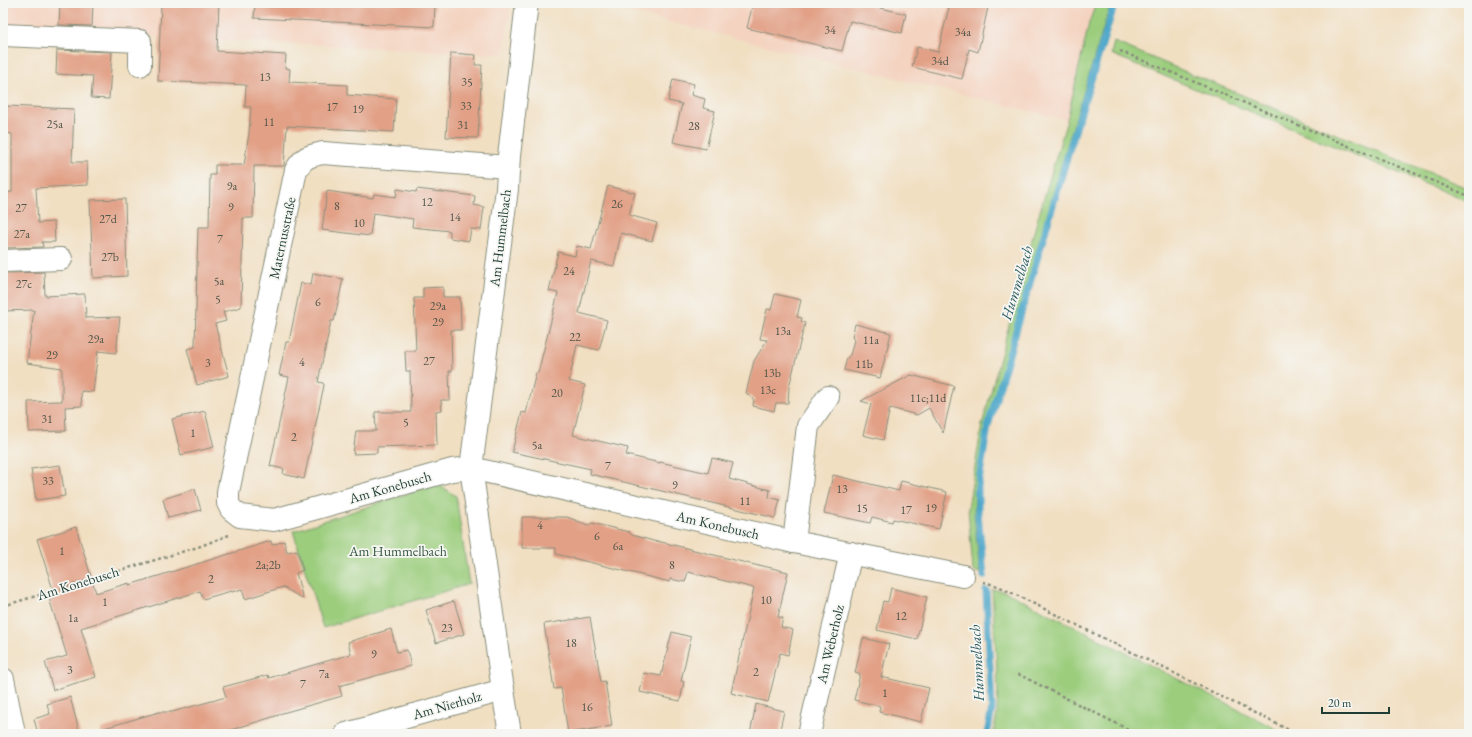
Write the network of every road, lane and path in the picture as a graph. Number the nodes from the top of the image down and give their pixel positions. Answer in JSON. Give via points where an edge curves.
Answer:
{"nodes":[{"id":1,"x":527,"y":3,"type":"edge"},
{"id":2,"x":3,"y":35,"type":"edge"},
{"id":3,"x":1120,"y":51,"type":"dead end"},
{"id":4,"x":140,"y":65,"type":"dead end"},
{"id":5,"x":508,"y":167,"type":"junction"},
{"id":6,"x":1469,"y":196,"type":"edge"},
{"id":7,"x":61,"y":259,"type":"dead end"},
{"id":8,"x":3,"y":261,"type":"edge"},
{"id":9,"x":828,"y":397,"type":"dead end"},
{"id":10,"x":471,"y":468,"type":"junction"},
{"id":11,"x":240,"y":516,"type":"junction"},
{"id":12,"x":794,"y":542,"type":"junction"},
{"id":13,"x":851,"y":553,"type":"junction"},
{"id":14,"x":971,"y":578,"type":"joint"},
{"id":15,"x":3,"y":606,"type":"edge"},
{"id":16,"x":1018,"y":674,"type":"dead end"},
{"id":17,"x":3,"y":679,"type":"edge"},
{"id":18,"x":503,"y":690,"type":"junction"},
{"id":19,"x":14,"y":734,"type":"edge"},
{"id":20,"x":346,"y":734,"type":"edge"},
{"id":21,"x":510,"y":734,"type":"edge"},
{"id":22,"x":809,"y":734,"type":"edge"},
{"id":23,"x":1137,"y":734,"type":"edge"},
{"id":24,"x":1297,"y":734,"type":"edge"}],
"edges":[{"from":1,"to":5,"type":"street","name":"Am Hummelbach"},
{"from":2,"to":4,"type":"street","via":[[140,41]]},
{"from":3,"to":6,"type":"path"},
{"from":5,"to":10,"type":"street","name":"Am Hummelbach"},
{"from":5,"to":11,"type":"street","name":"Maternusstraße","via":[[323,153],[311,155],[302,161],[296,170],[228,492],[228,503]]},
{"from":7,"to":8,"type":"street"},
{"from":9,"to":12,"type":"street","via":[[808,426]]},
{"from":10,"to":11,"type":"street","name":"Am Konebusch","via":[[452,470],[274,520]]},
{"from":10,"to":12,"type":"street","name":"Am Konebusch"},
{"from":10,"to":18,"type":"street","name":"Am Hummelbach"},
{"from":11,"to":15,"type":"path","name":"Am Konebusch","via":[[229,535],[198,547]]},
{"from":12,"to":13,"type":"street","name":"Am Konebusch"},
{"from":13,"to":14,"type":"street","name":"Am Konebusch"},
{"from":13,"to":22,"type":"street","name":"Am Weberholz"},
{"from":14,"to":24,"type":"path","via":[[998,586]]},
{"from":16,"to":23,"type":"path"},
{"from":17,"to":19,"type":"street"},
{"from":18,"to":20,"type":"street","name":"Am Nierholz"},
{"from":18,"to":21,"type":"street","name":"Am Hummelbach"}]}
